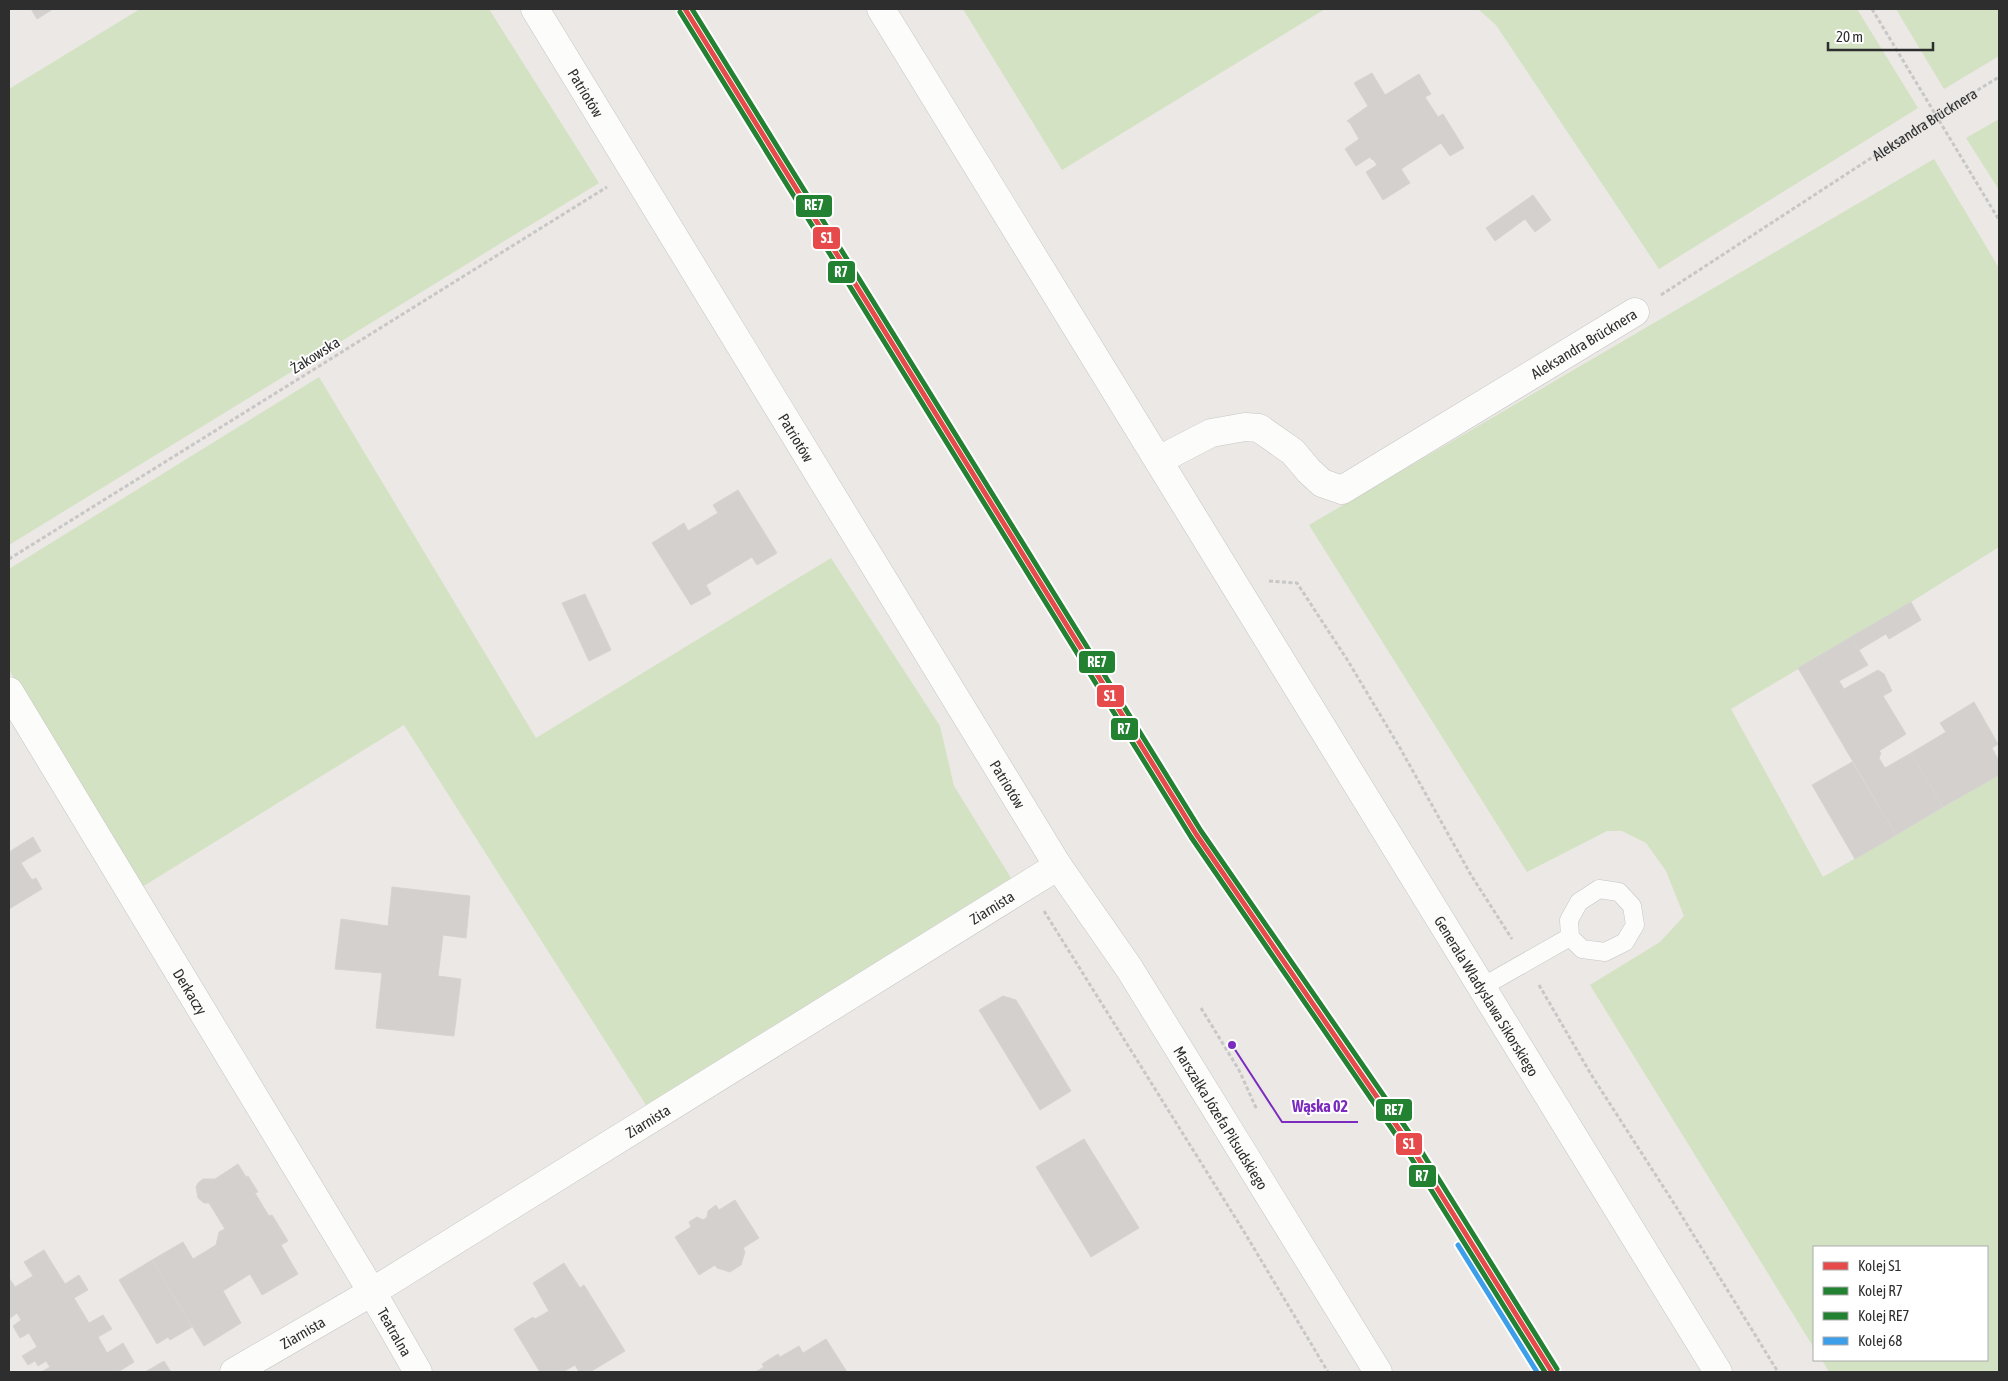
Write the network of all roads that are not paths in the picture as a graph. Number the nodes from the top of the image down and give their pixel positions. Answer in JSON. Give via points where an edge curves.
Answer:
{"nodes":[{"id":1,"x":535,"y":9,"type":"edge"},
{"id":2,"x":881,"y":9,"type":"edge"},
{"id":3,"x":1635,"y":312,"type":"road end"},
{"id":4,"x":1160,"y":460,"type":"junction"},
{"id":5,"x":9,"y":691,"type":"edge"},
{"id":6,"x":1058,"y":866,"type":"junction"},
{"id":7,"x":1570,"y":937,"type":"dead end"},
{"id":8,"x":1482,"y":987,"type":"junction"},
{"id":9,"x":372,"y":1292,"type":"junction"},
{"id":10,"x":234,"y":1372,"type":"edge"},
{"id":11,"x":418,"y":1372,"type":"edge"},
{"id":12,"x":1378,"y":1372,"type":"edge"},
{"id":13,"x":1718,"y":1372,"type":"edge"}],
"edges":[{"from":1,"to":6,"type":"main road","name":"Patriotów"},
{"from":2,"to":4,"type":"main road"},
{"from":3,"to":4,"type":"main road","name":"Aleksandra Brücknera","via":[[1342,490],[1322,482],[1293,452],[1259,428],[1211,433]]},
{"from":4,"to":8,"type":"main road","name":"Generała Władysława Sikorskiego"},
{"from":5,"to":9,"type":"main road","name":"Derkaczy"},
{"from":6,"to":9,"type":"main road","name":"Ziarnista"},
{"from":6,"to":12,"type":"main road","name":"Marszałka Józefa Piłsudskiego","via":[[1128,968]]},
{"from":7,"to":8,"type":"lane"},
{"from":8,"to":13,"type":"main road","name":"Generała Władysława Sikorskiego"},
{"from":9,"to":10,"type":"main road","name":"Ziarnista"},
{"from":9,"to":11,"type":"main road","name":"Teatralna"}]}
